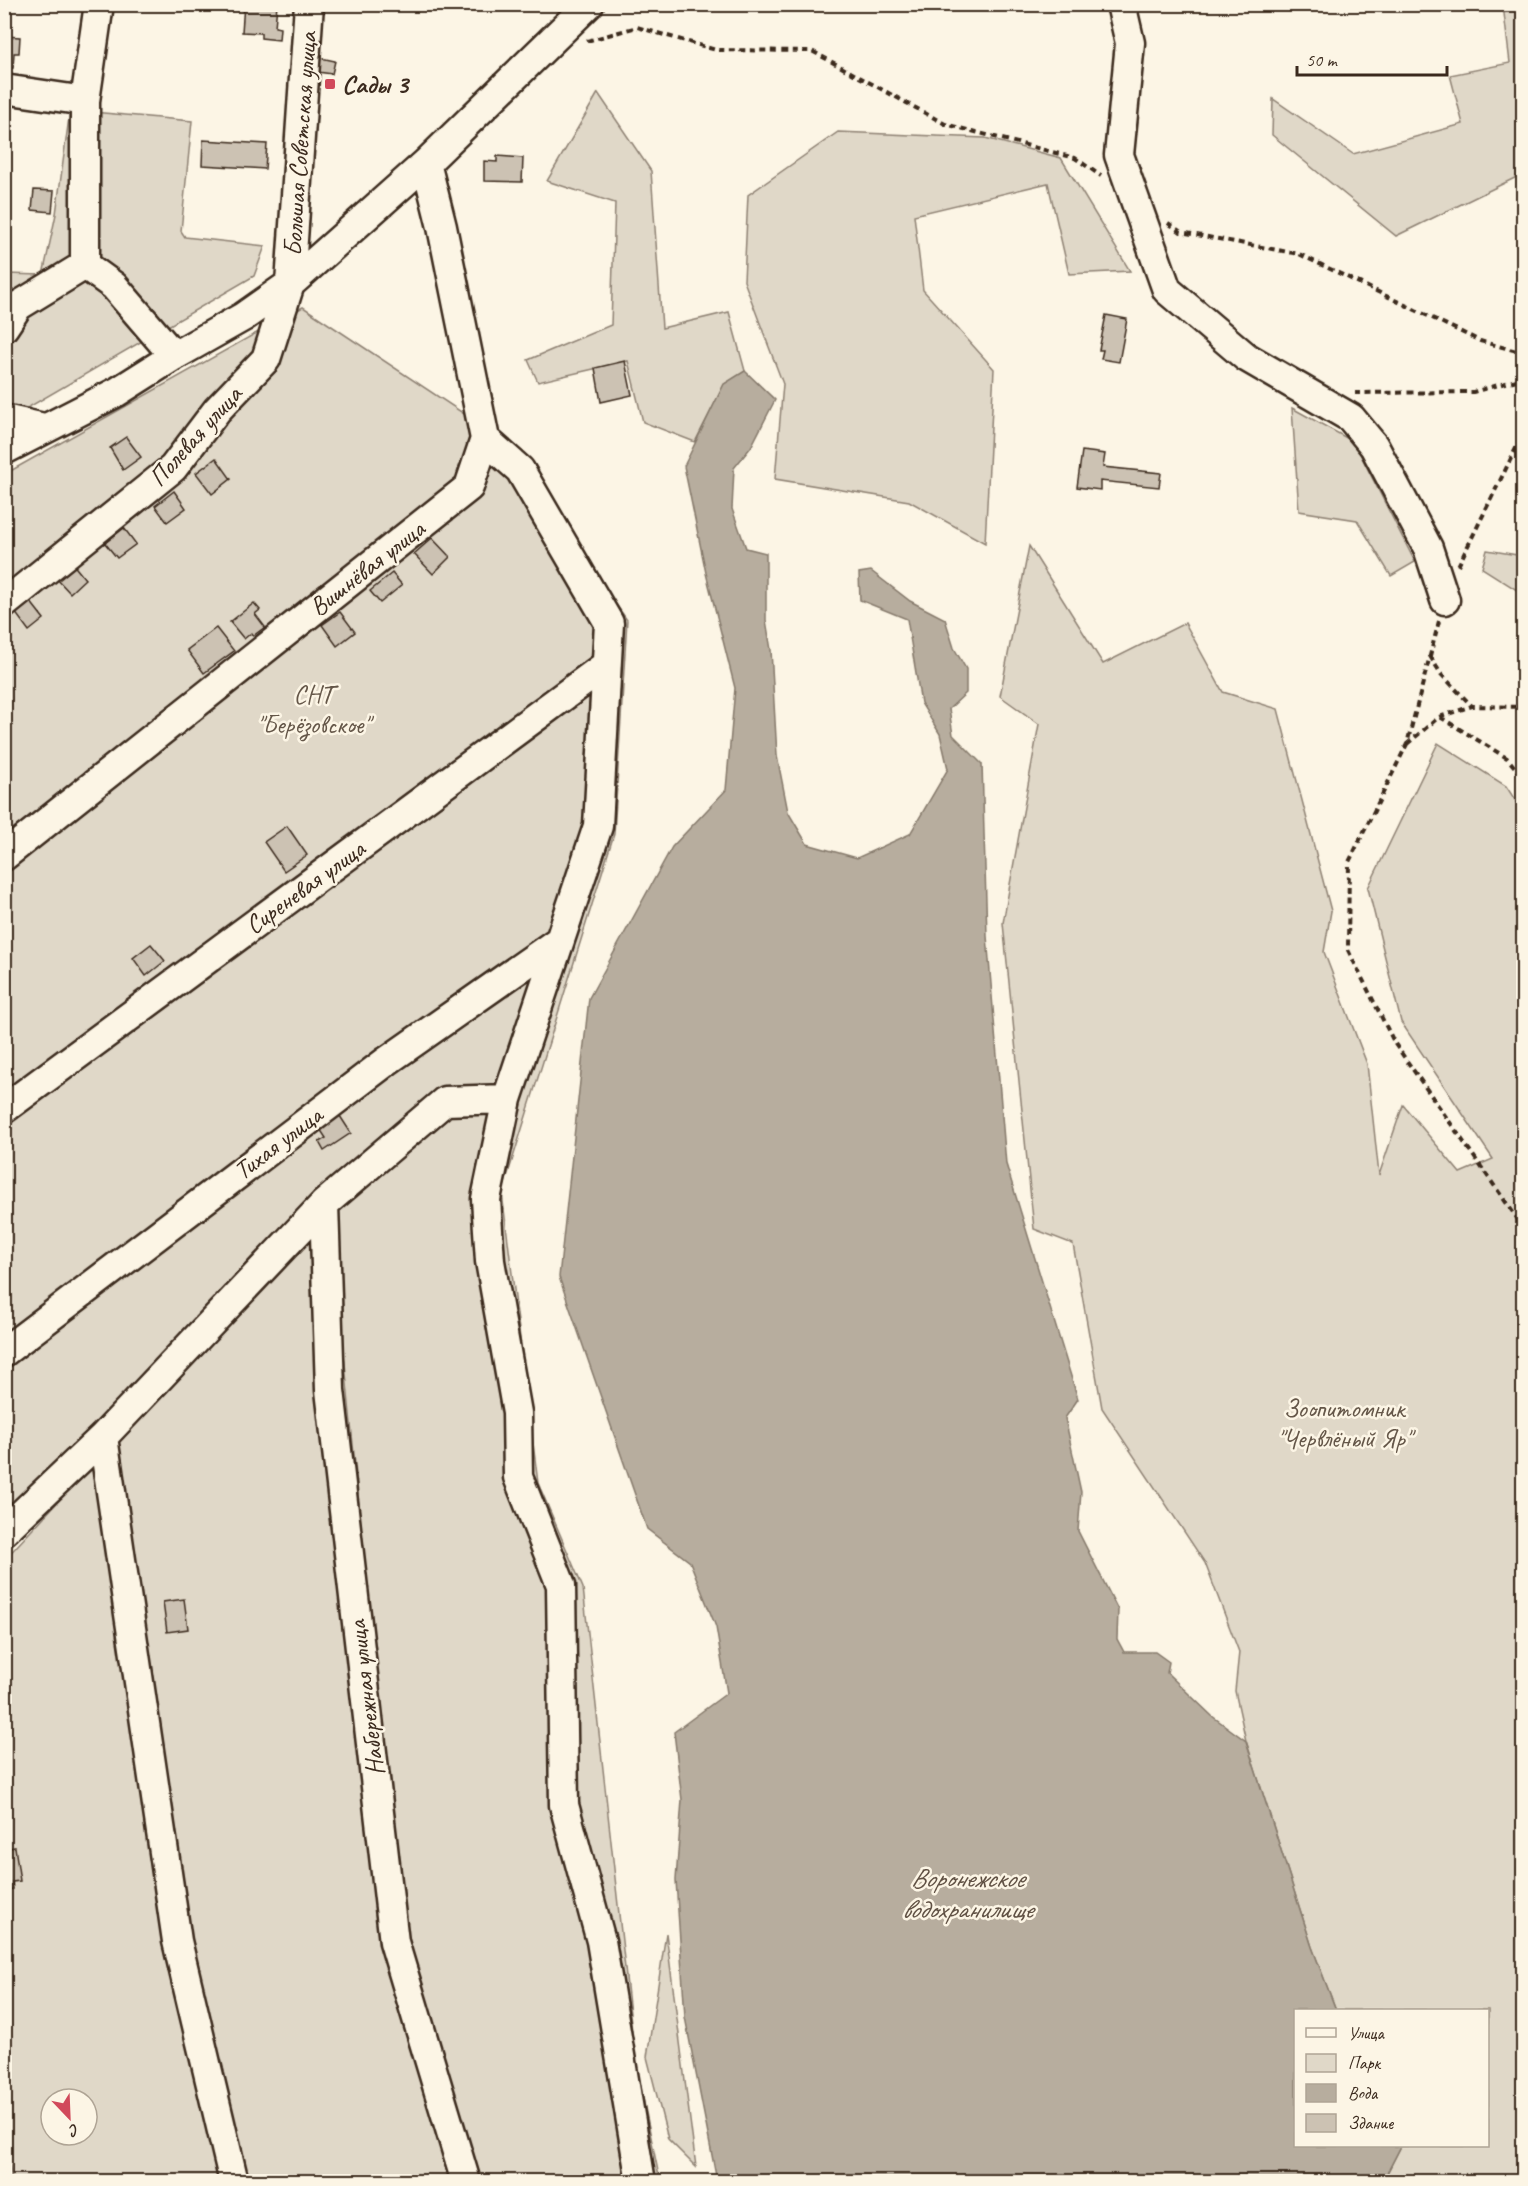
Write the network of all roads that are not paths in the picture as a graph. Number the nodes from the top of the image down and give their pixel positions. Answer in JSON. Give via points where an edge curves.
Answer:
{"nodes":[{"id":1,"x":99,"y":4,"type":"edge"},
{"id":2,"x":309,"y":4,"type":"edge"},
{"id":3,"x":589,"y":4,"type":"edge"},
{"id":4,"x":1121,"y":4,"type":"edge"},
{"id":5,"x":4,"y":89,"type":"edge"},
{"id":6,"x":85,"y":101,"type":"junction"},
{"id":7,"x":426,"y":163,"type":"junction"},
{"id":8,"x":85,"y":264,"type":"junction"},
{"id":9,"x":290,"y":284,"type":"junction"},
{"id":10,"x":4,"y":327,"type":"edge"},
{"id":11,"x":174,"y":356,"type":"junction"},
{"id":12,"x":4,"y":419,"type":"edge"},
{"id":13,"x":44,"y":428,"type":"junction"},
{"id":14,"x":485,"y":439,"type":"junction"},
{"id":15,"x":4,"y":450,"type":"edge"},
{"id":16,"x":1445,"y":600,"type":"road end"},
{"id":17,"x":4,"y":604,"type":"edge"},
{"id":18,"x":606,"y":665,"type":"junction"},
{"id":19,"x":4,"y":856,"type":"edge"},
{"id":20,"x":557,"y":942,"type":"junction"},
{"id":21,"x":507,"y":1099,"type":"junction"},
{"id":22,"x":4,"y":1109,"type":"edge"},
{"id":23,"x":324,"y":1204,"type":"junction"},
{"id":24,"x":4,"y":1352,"type":"edge"},
{"id":25,"x":103,"y":1437,"type":"junction"},
{"id":26,"x":4,"y":1531,"type":"edge"},
{"id":27,"x":234,"y":2181,"type":"edge"},
{"id":28,"x":466,"y":2181,"type":"edge"},
{"id":29,"x":641,"y":2181,"type":"edge"}],
"edges":[{"from":1,"to":6,"type":"street"},
{"from":2,"to":9,"type":"street","name":"Большая Советская улица"},
{"from":3,"to":7,"type":"street"},
{"from":4,"to":16,"type":"street","via":[[1130,44],[1119,155],[1167,290],[1246,357],[1351,418],[1374,446],[1428,548]]},
{"from":5,"to":6,"type":"street"},
{"from":6,"to":8,"type":"street"},
{"from":7,"to":9,"type":"street"},
{"from":7,"to":14,"type":"street","name":"Вишнёвая улица"},
{"from":8,"to":10,"type":"street","via":[[18,306]]},
{"from":8,"to":11,"type":"street","via":[[114,286]]},
{"from":9,"to":11,"type":"street","via":[[243,317]]},
{"from":9,"to":17,"type":"street","name":"Полевая улица","via":[[266,359],[218,410],[173,468]]},
{"from":11,"to":13,"type":"street","via":[[117,392]]},
{"from":12,"to":13,"type":"street"},
{"from":13,"to":15,"type":"street"},
{"from":14,"to":18,"type":"street","via":[[520,470],[609,623]]},
{"from":14,"to":19,"type":"street","name":"Вишнёвая улица","via":[[469,487]]},
{"from":18,"to":20,"type":"street","via":[[598,825]]},
{"from":18,"to":22,"type":"street","name":"Сиреневая улица"},
{"from":20,"to":21,"type":"street"},
{"from":20,"to":24,"type":"street","name":"Тихая улица","via":[[387,1061]]},
{"from":21,"to":23,"type":"street","via":[[445,1101]]},
{"from":21,"to":29,"type":"street","via":[[486,1199],[490,1261],[518,1413],[518,1477],[561,1585],[564,1805],[601,1941]]},
{"from":23,"to":25,"type":"street"},
{"from":23,"to":28,"type":"street","name":"Набережная улица","via":[[330,1390],[394,1942]]},
{"from":25,"to":26,"type":"street"},
{"from":25,"to":27,"type":"street","via":[[177,1941]]}]}
